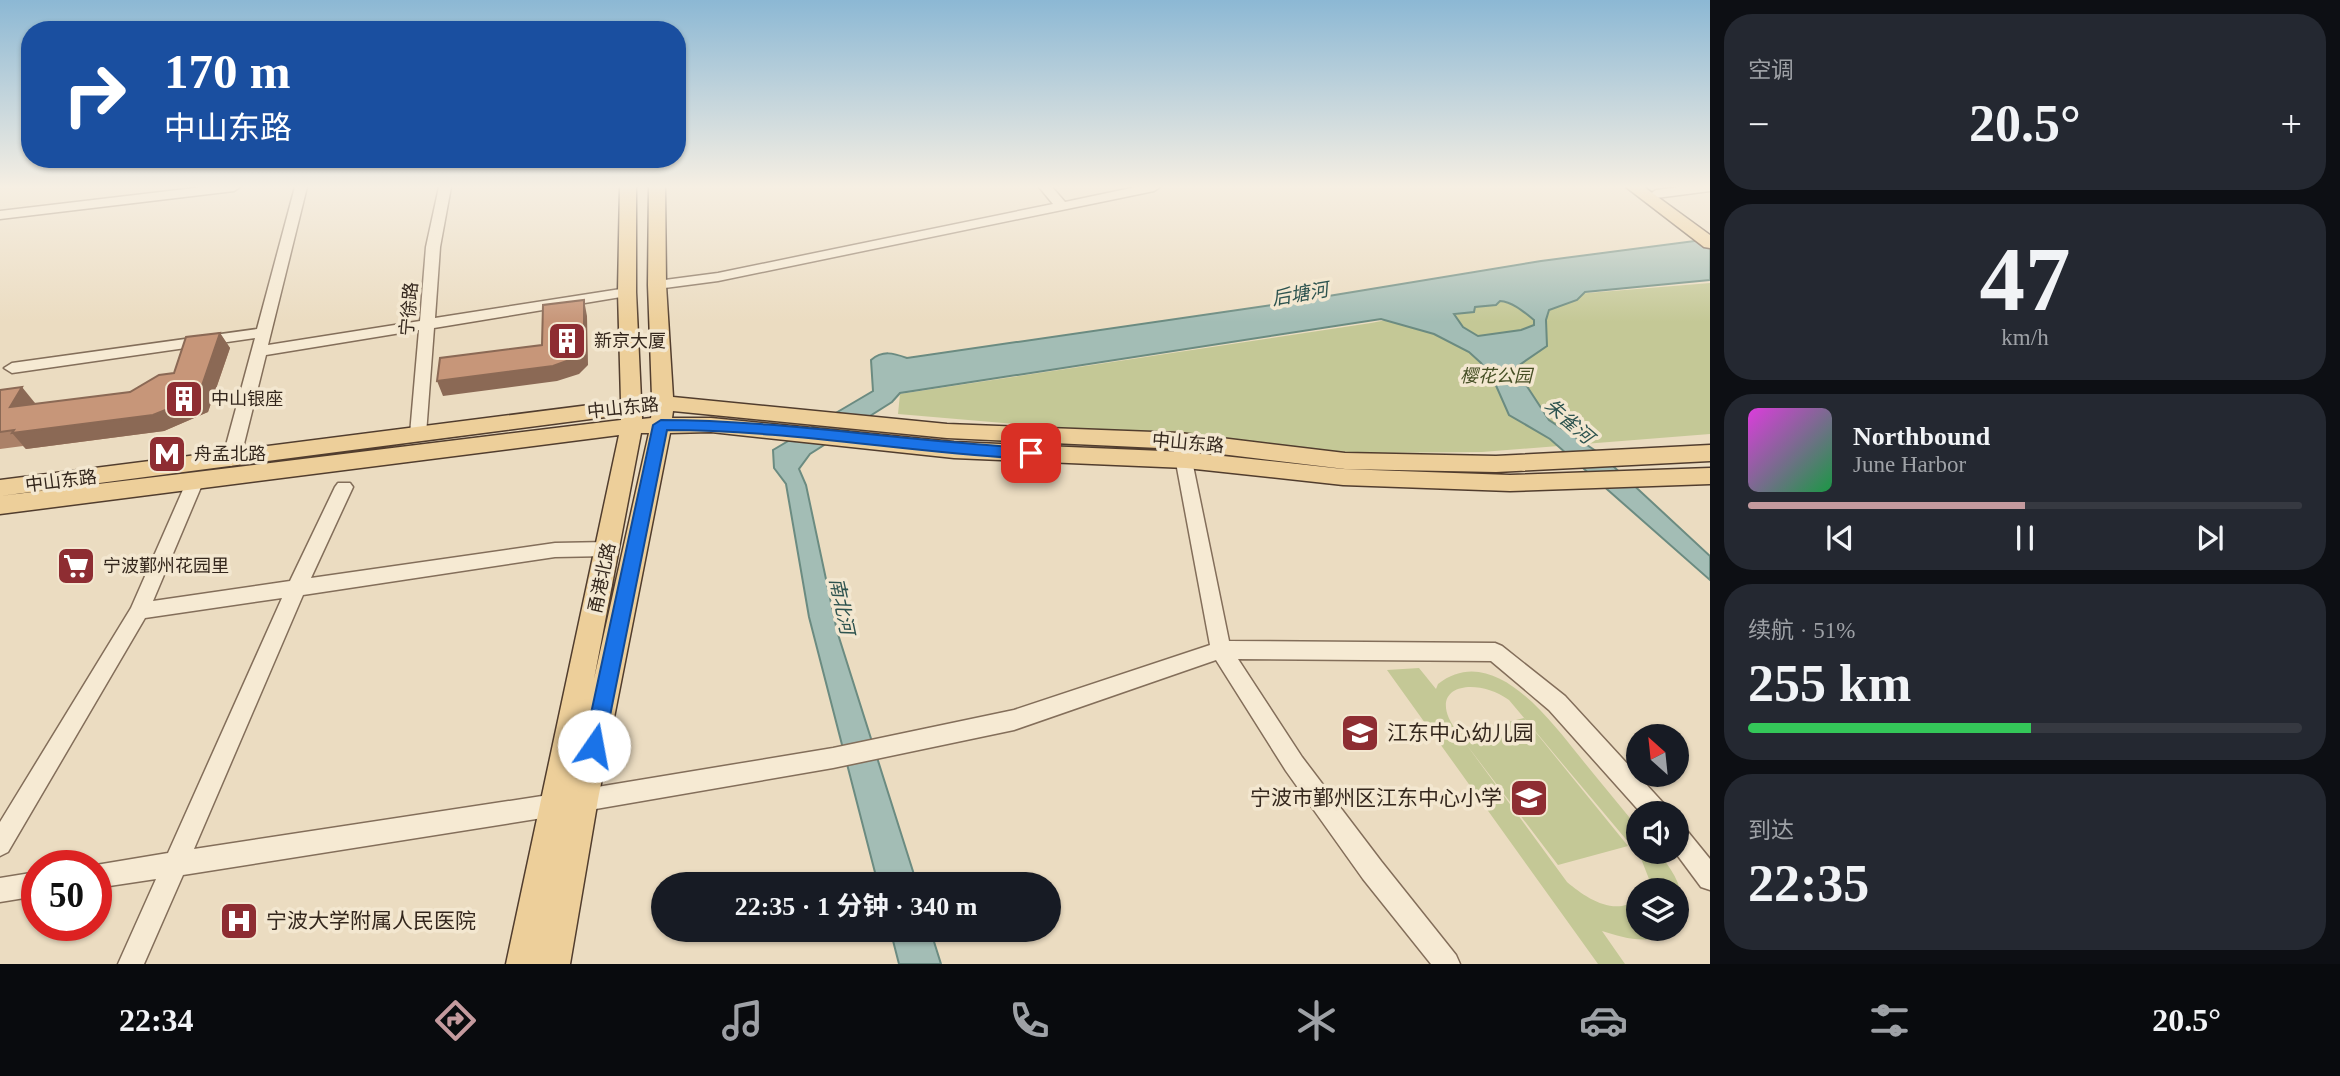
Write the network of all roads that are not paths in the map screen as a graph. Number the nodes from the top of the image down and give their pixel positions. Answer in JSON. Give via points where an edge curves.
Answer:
{"nodes":[{"id":1,"x":290,"y":232,"type":"edge"},
{"id":2,"x":436,"y":232,"type":"edge"},
{"id":3,"x":628,"y":232,"type":"edge"},
{"id":4,"x":657,"y":232,"type":"edge"},
{"id":5,"x":936,"y":232,"type":"edge"},
{"id":6,"x":657,"y":285,"type":"junction"},
{"id":7,"x":627,"y":292,"type":"junction"},
{"id":8,"x":427,"y":324,"type":"junction"},
{"id":9,"x":265,"y":332,"type":"junction"},
{"id":10,"x":260,"y":351,"type":"junction"},
{"id":11,"x":12,"y":368,"type":"dead end"},
{"id":12,"x":662,"y":414,"type":"junction"},
{"id":13,"x":631,"y":415,"type":"junction"},
{"id":14,"x":418,"y":434,"type":"junction"},
{"id":15,"x":1183,"y":451,"type":"junction"},
{"id":16,"x":1710,"y":453,"type":"edge"},
{"id":17,"x":231,"y":460,"type":"junction"},
{"id":18,"x":1574,"y":470,"type":"junction"},
{"id":19,"x":1710,"y":475,"type":"edge"},
{"id":20,"x":195,"y":480,"type":"junction"},
{"id":21,"x":344,"y":487,"type":"dead end"},
{"id":22,"x":0,"y":488,"type":"edge"},
{"id":23,"x":0,"y":505,"type":"edge"},
{"id":24,"x":608,"y":549,"type":"junction"},
{"id":25,"x":298,"y":588,"type":"junction"},
{"id":26,"x":139,"y":611,"type":"junction"},
{"id":27,"x":1221,"y":650,"type":"junction"},
{"id":28,"x":583,"y":799,"type":"junction"},
{"id":29,"x":1646,"y":801,"type":"edge"},
{"id":30,"x":555,"y":805,"type":"junction"},
{"id":31,"x":0,"y":844,"type":"edge"},
{"id":32,"x":1689,"y":851,"type":"edge"},
{"id":33,"x":177,"y":863,"type":"junction"},
{"id":34,"x":112,"y":873,"type":"edge"},
{"id":35,"x":1710,"y":878,"type":"edge"},
{"id":36,"x":21,"y":887,"type":"edge"},
{"id":37,"x":0,"y":890,"type":"edge"},
{"id":38,"x":131,"y":964,"type":"edge"},
{"id":39,"x":523,"y":964,"type":"edge"},
{"id":40,"x":553,"y":964,"type":"edge"},
{"id":41,"x":1447,"y":964,"type":"edge"}],
"edges":[{"from":1,"to":9,"type":"street"},
{"from":2,"to":8,"type":"street","name":"宁徐路"},
{"from":3,"to":7,"type":"main road","name":"甬港北路"},
{"from":4,"to":6,"type":"main road","name":"甬港北路"},
{"from":5,"to":6,"type":"street","via":[[718,277]]},
{"from":6,"to":12,"type":"main road","name":"甬港北路"},
{"from":7,"to":8,"type":"street"},
{"from":7,"to":13,"type":"main road","name":"甬港北路"},
{"from":8,"to":10,"type":"street"},
{"from":8,"to":14,"type":"street","name":"宁徐路"},
{"from":9,"to":10,"type":"street"},
{"from":9,"to":11,"type":"street"},
{"from":10,"to":17,"type":"street"},
{"from":12,"to":13,"type":"main road","name":"中山东路"},
{"from":12,"to":15,"type":"main road","name":"中山东路","via":[[806,418]]},
{"from":12,"to":15,"type":"main road","name":"中山东路","via":[[711,425],[954,450]]},
{"from":12,"to":28,"type":"main road","name":"甬港北路"},
{"from":13,"to":14,"type":"main road","name":"中山东路"},
{"from":13,"to":20,"type":"main road","name":"中山东路"},
{"from":13,"to":24,"type":"main road","name":"甬港北路"},
{"from":14,"to":17,"type":"main road","name":"中山东路"},
{"from":15,"to":18,"type":"main road","name":"中山东路","via":[[1343,477],[1510,483]]},
{"from":15,"to":27,"type":"street"},
{"from":16,"to":18,"type":"main road","name":"中山东路","via":[[1628,457]]},
{"from":17,"to":22,"type":"main road","name":"中山东路"},
{"from":18,"to":19,"type":"main road","name":"中山东路","via":[[1653,478]]},
{"from":20,"to":23,"type":"main road","name":"中山东路"},
{"from":20,"to":26,"type":"street"},
{"from":21,"to":25,"type":"street"},
{"from":24,"to":25,"type":"street","via":[[555,550]]},
{"from":24,"to":30,"type":"main road","name":"甬港北路"},
{"from":25,"to":26,"type":"street"},
{"from":25,"to":33,"type":"street"},
{"from":26,"to":31,"type":"street"},
{"from":27,"to":28,"type":"street","via":[[1014,720],[841,757]]},
{"from":27,"to":29,"type":"street","via":[[1495,652],[1557,703]]},
{"from":27,"to":41,"type":"street","via":[[1294,764]]},
{"from":28,"to":30,"type":"street"},
{"from":28,"to":40,"type":"main road","name":"甬港北路"},
{"from":30,"to":33,"type":"street"},
{"from":30,"to":39,"type":"main road","name":"甬港北路"},
{"from":32,"to":35,"type":"street"},
{"from":33,"to":34,"type":"street"},
{"from":33,"to":38,"type":"street"},
{"from":36,"to":37,"type":"street"}]}
